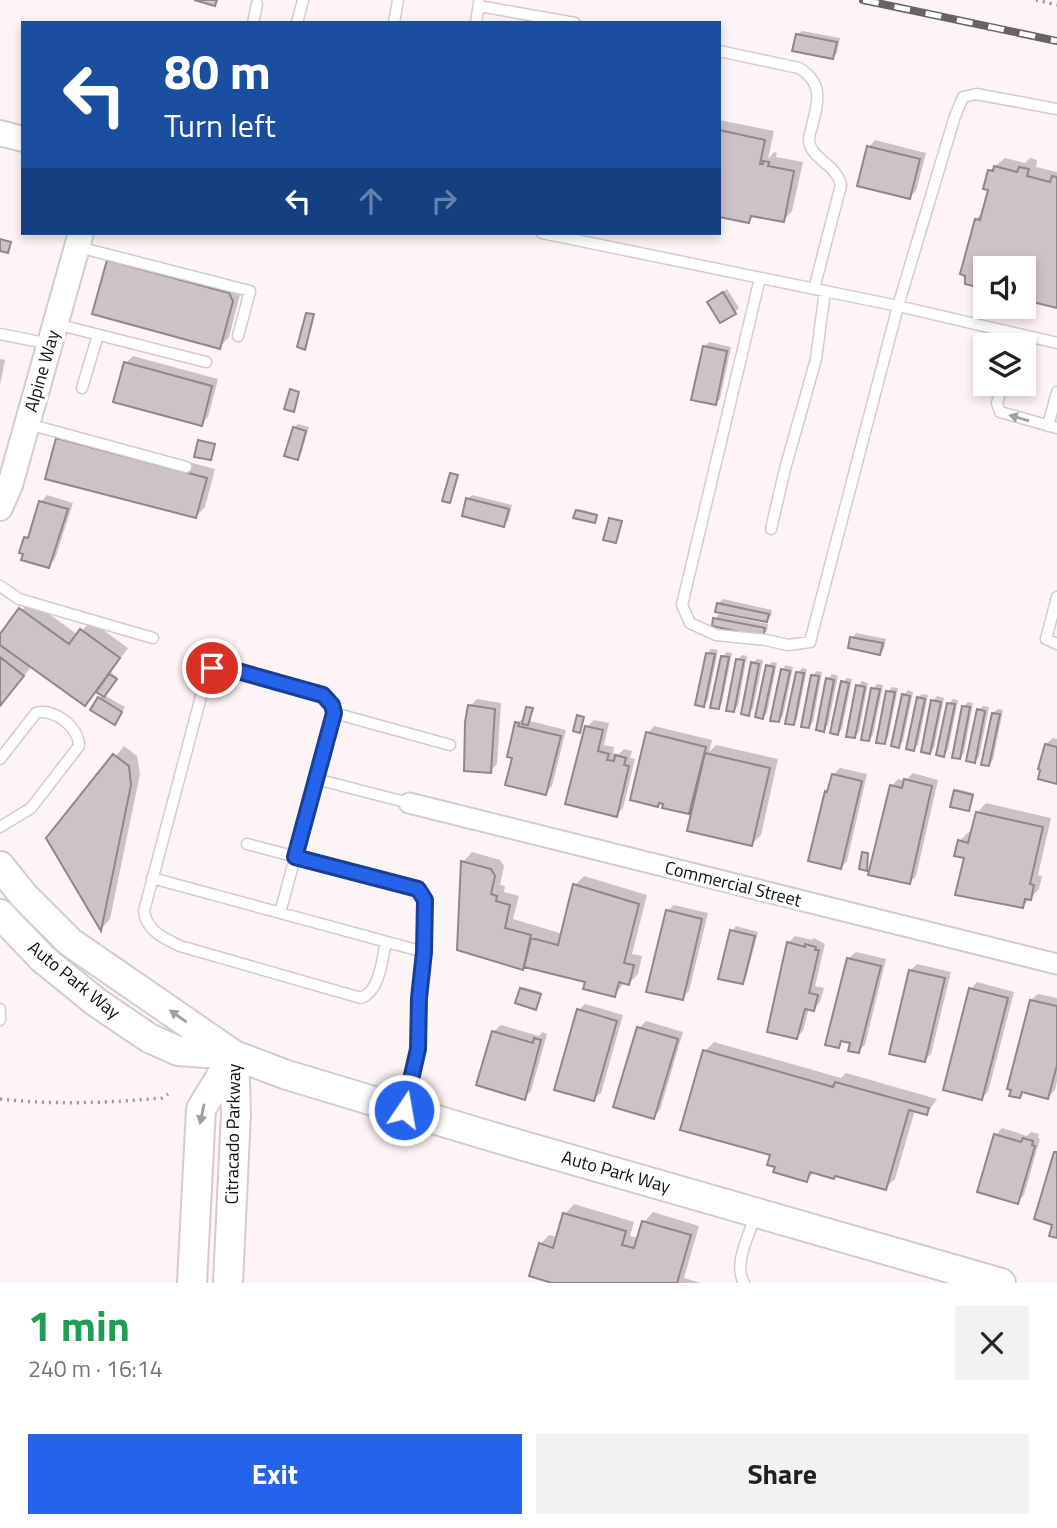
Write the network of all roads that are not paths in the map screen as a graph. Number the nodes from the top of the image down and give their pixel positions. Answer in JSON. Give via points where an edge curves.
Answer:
{"nodes":[{"id":1,"x":303,"y":0,"type":"edge"},
{"id":2,"x":398,"y":0,"type":"edge"},
{"id":3,"x":479,"y":3,"type":"edge"},
{"id":4,"x":257,"y":4,"type":"dead end"},
{"id":5,"x":253,"y":21,"type":"edge"},
{"id":6,"x":298,"y":21,"type":"edge"},
{"id":7,"x":394,"y":21,"type":"edge"},
{"id":8,"x":476,"y":21,"type":"edge"},
{"id":9,"x":565,"y":21,"type":"edge"},
{"id":10,"x":721,"y":51,"type":"edge"},
{"id":11,"x":1057,"y":109,"type":"edge"},
{"id":12,"x":0,"y":133,"type":"edge"},
{"id":13,"x":21,"y":138,"type":"edge"},
{"id":14,"x":552,"y":235,"type":"edge"},
{"id":15,"x":79,"y":240,"type":"edge"},
{"id":16,"x":760,"y":278,"type":"junction"},
{"id":17,"x":820,"y":290,"type":"junction"},
{"id":18,"x":898,"y":306,"type":"junction"},
{"id":19,"x":1014,"y":333,"type":"edge"},
{"id":20,"x":0,"y":334,"type":"edge"},
{"id":21,"x":53,"y":334,"type":"junction"},
{"id":22,"x":98,"y":335,"type":"junction"},
{"id":23,"x":238,"y":336,"type":"dead end"},
{"id":24,"x":1036,"y":338,"type":"edge"},
{"id":25,"x":1057,"y":343,"type":"edge"},
{"id":26,"x":206,"y":362,"type":"dead end"},
{"id":27,"x":82,"y":388,"type":"dead end"},
{"id":28,"x":1057,"y":392,"type":"edge"},
{"id":29,"x":999,"y":396,"type":"edge"},
{"id":30,"x":28,"y":424,"type":"junction"},
{"id":31,"x":1053,"y":427,"type":"edge"},
{"id":32,"x":186,"y":467,"type":"dead end"},
{"id":33,"x":0,"y":508,"type":"edge"},
{"id":34,"x":771,"y":529,"type":"dead end"},
{"id":35,"x":0,"y":586,"type":"edge"},
{"id":36,"x":1057,"y":597,"type":"edge"},
{"id":37,"x":153,"y":638,"type":"dead end"},
{"id":38,"x":1057,"y":644,"type":"edge"},
{"id":39,"x":334,"y":713,"type":"junction"},
{"id":40,"x":450,"y":745,"type":"dead end"},
{"id":41,"x":0,"y":758,"type":"edge"},
{"id":42,"x":316,"y":779,"type":"junction"},
{"id":43,"x":409,"y":803,"type":"joint"},
{"id":44,"x":0,"y":827,"type":"edge"},
{"id":45,"x":247,"y":844,"type":"dead end"},
{"id":46,"x":295,"y":857,"type":"junction"},
{"id":47,"x":0,"y":866,"type":"edge"},
{"id":48,"x":152,"y":878,"type":"junction"},
{"id":49,"x":280,"y":913,"type":"junction"},
{"id":50,"x":0,"y":914,"type":"edge"},
{"id":51,"x":386,"y":942,"type":"junction"},
{"id":52,"x":424,"y":952,"type":"junction"},
{"id":53,"x":1057,"y":964,"type":"edge"},
{"id":54,"x":0,"y":1010,"type":"edge"},
{"id":55,"x":0,"y":1020,"type":"edge"},
{"id":56,"x":234,"y":1055,"type":"junction"},
{"id":57,"x":404,"y":1110,"type":"junction"},
{"id":58,"x":756,"y":1213,"type":"junction"},
{"id":59,"x":192,"y":1283,"type":"edge"},
{"id":60,"x":228,"y":1283,"type":"edge"},
{"id":61,"x":744,"y":1283,"type":"edge"},
{"id":62,"x":1000,"y":1283,"type":"edge"}],
"edges":[{"from":1,"to":6,"type":"lane"},
{"from":2,"to":7,"type":"lane"},
{"from":3,"to":8,"type":"lane"},
{"from":3,"to":9,"type":"lane"},
{"from":4,"to":5,"type":"lane"},
{"from":10,"to":17,"type":"lane","via":[[799,68],[814,83],[818,104],[808,140],[813,151],[839,175],[841,185]]},
{"from":11,"to":18,"type":"lane","via":[[976,94],[963,97]]},
{"from":12,"to":13,"type":"street"},
{"from":14,"to":16,"type":"lane"},
{"from":15,"to":21,"type":"street","name":"Alpine Way"},
{"from":15,"to":23,"type":"lane","via":[[250,292]]},
{"from":16,"to":17,"type":"lane"},
{"from":16,"to":18,"type":"lane","via":[[682,605],[690,623],[716,635],[788,645],[810,642]]},
{"from":17,"to":18,"type":"lane"},
{"from":17,"to":34,"type":"lane","via":[[816,359]]},
{"from":18,"to":19,"type":"lane"},
{"from":20,"to":21,"type":"lane"},
{"from":21,"to":22,"type":"lane"},
{"from":21,"to":30,"type":"street","name":"Alpine Way"},
{"from":22,"to":26,"type":"lane"},
{"from":22,"to":27,"type":"lane"},
{"from":24,"to":25,"type":"lane"},
{"from":28,"to":31,"type":"lane"},
{"from":31,"to":29,"type":"lane","one_way":true,"via":[[1000,412]]},
{"from":30,"to":32,"type":"lane"},
{"from":30,"to":33,"type":"street","name":"Alpine Way"},
{"from":35,"to":37,"type":"lane","via":[[19,599]]},
{"from":36,"to":38,"type":"lane","via":[[1046,639]]},
{"from":39,"to":40,"type":"lane"},
{"from":39,"to":42,"type":"lane"},
{"from":39,"to":48,"type":"lane","via":[[323,695],[220,666],[212,668]]},
{"from":41,"to":44,"type":"lane","via":[[43,710],[49,710],[80,738],[79,746],[31,808]]},
{"from":42,"to":43,"type":"lane"},
{"from":42,"to":46,"type":"lane"},
{"from":43,"to":53,"type":"street","name":"Commercial Street"},
{"from":45,"to":46,"type":"lane"},
{"from":46,"to":49,"type":"lane"},
{"from":46,"to":52,"type":"lane","via":[[418,889],[425,900]]},
{"from":56,"to":47,"type":"main road","name":"Auto Park Way","one_way":true,"via":[[70,942]]},
{"from":48,"to":49,"type":"lane"},
{"from":48,"to":51,"type":"lane","via":[[145,920],[165,939],[361,998],[374,989]]},
{"from":49,"to":51,"type":"lane"},
{"from":50,"to":56,"type":"main road","name":"Auto Park Way","via":[[43,959],[149,1038],[178,1051]]},
{"from":51,"to":52,"type":"lane"},
{"from":52,"to":57,"type":"lane","via":[[418,1049]]},
{"from":54,"to":55,"type":"lane"},
{"from":56,"to":57,"type":"main road","name":"Auto Park Way"},
{"from":56,"to":59,"type":"main road","name":"Citracado Parkway","one_way":true,"via":[[201,1109]]},
{"from":56,"to":60,"type":"main road","name":"Citracado Parkway","via":[[236,1113]]},
{"from":57,"to":58,"type":"main road","name":"Auto Park Way"},
{"from":58,"to":61,"type":"lane","via":[[740,1266]]},
{"from":58,"to":62,"type":"main road","name":"Auto Park Way"}]}
